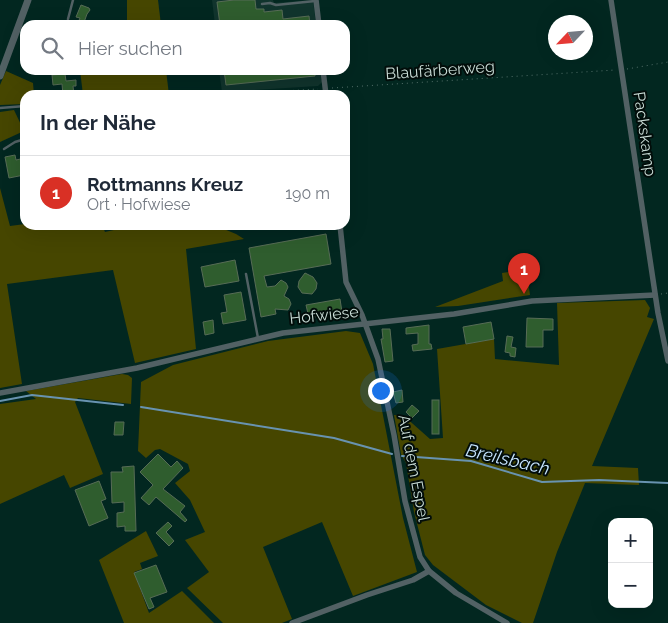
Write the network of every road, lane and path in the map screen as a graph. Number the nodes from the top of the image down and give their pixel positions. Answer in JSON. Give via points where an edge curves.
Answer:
{"nodes":[{"id":1,"x":28,"y":0,"type":"edge"},
{"id":2,"x":73,"y":0,"type":"edge"},
{"id":3,"x":316,"y":0,"type":"edge"},
{"id":4,"x":611,"y":0,"type":"edge"},
{"id":5,"x":262,"y":4,"type":"dead end"},
{"id":6,"x":68,"y":19,"type":"dead end"},
{"id":7,"x":21,"y":20,"type":"edge"},
{"id":8,"x":318,"y":20,"type":"edge"},
{"id":9,"x":20,"y":22,"type":"edge"},
{"id":10,"x":668,"y":62,"type":"edge"},
{"id":11,"x":622,"y":69,"type":"junction"},
{"id":12,"x":324,"y":75,"type":"edge"},
{"id":13,"x":0,"y":76,"type":"edge"},
{"id":14,"x":326,"y":90,"type":"edge"},
{"id":15,"x":350,"y":90,"type":"edge"},
{"id":16,"x":20,"y":106,"type":"edge"},
{"id":17,"x":0,"y":108,"type":"edge"},
{"id":18,"x":20,"y":140,"type":"edge"},
{"id":19,"x":4,"y":149,"type":"dead end"},
{"id":20,"x":341,"y":230,"type":"edge"},
{"id":21,"x":246,"y":274,"type":"dead end"},
{"id":22,"x":655,"y":295,"type":"junction"},
{"id":23,"x":365,"y":324,"type":"junction"},
{"id":24,"x":258,"y":338,"type":"junction"},
{"id":25,"x":668,"y":361,"type":"edge"},
{"id":26,"x":0,"y":393,"type":"edge"},
{"id":27,"x":429,"y":571,"type":"junction"},
{"id":28,"x":292,"y":623,"type":"edge"},
{"id":29,"x":507,"y":623,"type":"edge"}],
"edges":[{"from":1,"to":7,"type":"street"},
{"from":2,"to":6,"type":"lane"},
{"from":3,"to":5,"type":"lane"},
{"from":3,"to":8,"type":"street"},
{"from":4,"to":11,"type":"street","name":"Packskamp"},
{"from":9,"to":13,"type":"street"},
{"from":10,"to":11,"type":"path","name":"Blaufärberweg"},
{"from":11,"to":15,"type":"path","name":"Blaufärberweg"},
{"from":11,"to":22,"type":"street","name":"Packskamp"},
{"from":12,"to":14,"type":"street"},
{"from":16,"to":17,"type":"lane"},
{"from":18,"to":19,"type":"lane"},
{"from":20,"to":23,"type":"street","name":"Auf dem Espel","via":[[346,282]]},
{"from":21,"to":24,"type":"lane"},
{"from":22,"to":23,"type":"street","name":"Hofwiese","via":[[532,301]]},
{"from":22,"to":25,"type":"street","name":"Packskamp"},
{"from":23,"to":24,"type":"street","name":"Hofwiese"},
{"from":23,"to":27,"type":"street","name":"Auf dem Espel","via":[[378,359],[412,532],[420,557]]},
{"from":24,"to":26,"type":"street","name":"Hofwiese","via":[[137,368]]},
{"from":27,"to":28,"type":"street","via":[[413,580]]},
{"from":27,"to":29,"type":"street","name":"Auf dem Espel","via":[[456,593]]}]}
